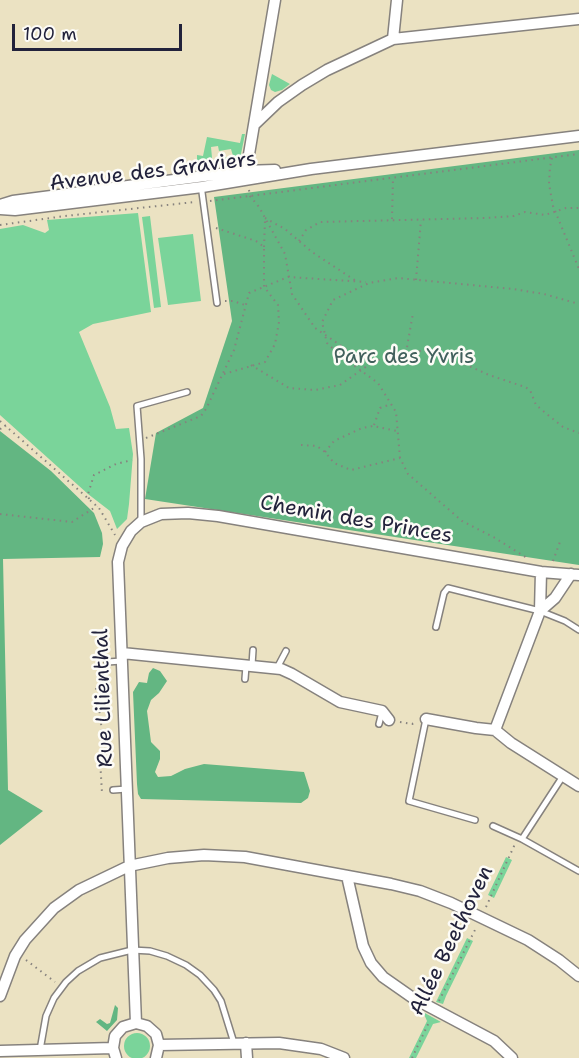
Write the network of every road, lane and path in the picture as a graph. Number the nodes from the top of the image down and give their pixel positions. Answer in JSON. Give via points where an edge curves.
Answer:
{"nodes":[{"id":1,"x":275,"y":0,"type":"edge"},
{"id":2,"x":397,"y":0,"type":"edge"},
{"id":3,"x":579,"y":19,"type":"edge"},
{"id":4,"x":393,"y":39,"type":"junction"},
{"id":5,"x":255,"y":124,"type":"junction"},
{"id":6,"x":579,"y":136,"type":"edge"},
{"id":7,"x":579,"y":154,"type":"edge"},
{"id":8,"x":552,"y":158,"type":"junction"},
{"id":9,"x":245,"y":176,"type":"junction"},
{"id":10,"x":393,"y":178,"type":"junction"},
{"id":11,"x":201,"y":182,"type":"junction"},
{"id":12,"x":250,"y":196,"type":"junction"},
{"id":13,"x":203,"y":201,"type":"junction"},
{"id":14,"x":0,"y":207,"type":"edge"},
{"id":15,"x":579,"y":208,"type":"edge"},
{"id":16,"x":556,"y":212,"type":"junction"},
{"id":17,"x":265,"y":218,"type":"junction"},
{"id":18,"x":392,"y":219,"type":"junction"},
{"id":19,"x":421,"y":220,"type":"junction"},
{"id":20,"x":0,"y":225,"type":"edge"},
{"id":21,"x":207,"y":226,"type":"junction"},
{"id":22,"x":299,"y":241,"type":"junction"},
{"id":23,"x":264,"y":247,"type":"junction"},
{"id":24,"x":579,"y":268,"type":"edge"},
{"id":25,"x":288,"y":278,"type":"junction"},
{"id":26,"x":416,"y":280,"type":"junction"},
{"id":27,"x":356,"y":282,"type":"junction"},
{"id":28,"x":369,"y":283,"type":"junction"},
{"id":29,"x":264,"y":288,"type":"junction"},
{"id":30,"x":217,"y":303,"type":"joint"},
{"id":31,"x":579,"y":304,"type":"edge"},
{"id":32,"x":245,"y":305,"type":"junction"},
{"id":33,"x":413,"y":313,"type":"dead end"},
{"id":34,"x":325,"y":335,"type":"junction"},
{"id":35,"x":406,"y":353,"type":"junction"},
{"id":36,"x":374,"y":361,"type":"junction"},
{"id":37,"x":251,"y":365,"type":"junction"},
{"id":38,"x":361,"y":371,"type":"junction"},
{"id":39,"x":224,"y":374,"type":"junction"},
{"id":40,"x":187,"y":392,"type":"dead end"},
{"id":41,"x":391,"y":404,"type":"junction"},
{"id":42,"x":0,"y":421,"type":"edge"},
{"id":43,"x":6,"y":426,"type":"junction"},
{"id":44,"x":374,"y":426,"type":"junction"},
{"id":45,"x":0,"y":429,"type":"edge"},
{"id":46,"x":398,"y":431,"type":"junction"},
{"id":47,"x":579,"y":434,"type":"edge"},
{"id":48,"x":140,"y":441,"type":"junction"},
{"id":49,"x":301,"y":445,"type":"dead end"},
{"id":50,"x":325,"y":452,"type":"junction"},
{"id":51,"x":400,"y":458,"type":"junction"},
{"id":52,"x":141,"y":459,"type":"junction"},
{"id":53,"x":90,"y":500,"type":"junction"},
{"id":54,"x":97,"y":506,"type":"junction"},
{"id":55,"x":0,"y":514,"type":"edge"},
{"id":56,"x":141,"y":522,"type":"junction"},
{"id":57,"x":131,"y":531,"type":"joint"},
{"id":58,"x":115,"y":535,"type":"dead end"},
{"id":59,"x":561,"y":538,"type":"dead end"},
{"id":60,"x":531,"y":561,"type":"dead end"},
{"id":61,"x":545,"y":572,"type":"junction"},
{"id":62,"x":575,"y":575,"type":"edge"},
{"id":63,"x":540,"y":611,"type":"junction"},
{"id":64,"x":436,"y":627,"type":"dead end"},
{"id":65,"x":579,"y":630,"type":"edge"},
{"id":66,"x":254,"y":650,"type":"dead end"},
{"id":67,"x":286,"y":651,"type":"dead end"},
{"id":68,"x":122,"y":657,"type":"junction"},
{"id":69,"x":107,"y":662,"type":"dead end"},
{"id":70,"x":249,"y":664,"type":"junction"},
{"id":71,"x":277,"y":668,"type":"junction"},
{"id":72,"x":245,"y":679,"type":"dead end"},
{"id":73,"x":96,"y":688,"type":"dead end"},
{"id":74,"x":383,"y":718,"type":"joint"},
{"id":75,"x":426,"y":718,"type":"junction"},
{"id":76,"x":495,"y":730,"type":"junction"},
{"id":77,"x":562,"y":776,"type":"junction"},
{"id":78,"x":579,"y":786,"type":"edge"},
{"id":79,"x":127,"y":789,"type":"junction"},
{"id":80,"x":113,"y":790,"type":"dead end"},
{"id":81,"x":102,"y":793,"type":"dead end"},
{"id":82,"x":475,"y":820,"type":"dead end"},
{"id":83,"x":493,"y":826,"type":"dead end"},
{"id":84,"x":522,"y":839,"type":"junction"},
{"id":85,"x":129,"y":866,"type":"junction"},
{"id":86,"x":579,"y":871,"type":"edge"},
{"id":87,"x":347,"y":876,"type":"junction"},
{"id":88,"x":481,"y":917,"type":"junction"},
{"id":89,"x":132,"y":950,"type":"junction"},
{"id":90,"x":27,"y":961,"type":"dead end"},
{"id":91,"x":579,"y":976,"type":"edge"},
{"id":92,"x":62,"y":987,"type":"junction"},
{"id":93,"x":0,"y":996,"type":"edge"},
{"id":94,"x":435,"y":1010,"type":"junction"},
{"id":95,"x":136,"y":1023,"type":"junction"},
{"id":96,"x":234,"y":1043,"type":"junction"},
{"id":97,"x":246,"y":1043,"type":"junction"},
{"id":98,"x":159,"y":1045,"type":"junction"},
{"id":99,"x":40,"y":1050,"type":"junction"},
{"id":100,"x":0,"y":1051,"type":"edge"},
{"id":101,"x":114,"y":1053,"type":"edge"},
{"id":102,"x":156,"y":1058,"type":"edge"},
{"id":103,"x":247,"y":1058,"type":"edge"},
{"id":104,"x":344,"y":1058,"type":"edge"},
{"id":105,"x":412,"y":1058,"type":"edge"},
{"id":106,"x":512,"y":1058,"type":"edge"}],
"edges":[{"from":1,"to":5,"type":"street"},
{"from":2,"to":4,"type":"street"},
{"from":3,"to":4,"type":"street"},
{"from":4,"to":5,"type":"street","via":[[302,85]]},
{"from":5,"to":9,"type":"street"},
{"from":6,"to":9,"type":"street","name":"Avenue des Graviers"},
{"from":7,"to":8,"type":"path"},
{"from":8,"to":10,"type":"path"},
{"from":8,"to":16,"type":"path","via":[[549,184]]},
{"from":9,"to":11,"type":"street","name":"Avenue des Graviers"},
{"from":10,"to":12,"type":"path"},
{"from":10,"to":18,"type":"path"},
{"from":11,"to":13,"type":"lane"},
{"from":11,"to":14,"type":"street","name":"Avenue des Graviers","via":[[15,210]]},
{"from":12,"to":13,"type":"path"},
{"from":12,"to":17,"type":"path"},
{"from":13,"to":20,"type":"path"},
{"from":13,"to":21,"type":"lane"},
{"from":15,"to":16,"type":"path"},
{"from":16,"to":19,"type":"path"},
{"from":16,"to":24,"type":"path"},
{"from":17,"to":22,"type":"path"},
{"from":17,"to":23,"type":"path"},
{"from":17,"to":25,"type":"path","via":[[285,254]]},
{"from":18,"to":19,"type":"path"},
{"from":18,"to":22,"type":"path","via":[[320,222],[306,230]]},
{"from":19,"to":26,"type":"path"},
{"from":21,"to":23,"type":"path"},
{"from":21,"to":30,"type":"lane"},
{"from":22,"to":27,"type":"path"},
{"from":23,"to":29,"type":"path"},
{"from":25,"to":27,"type":"path"},
{"from":25,"to":29,"type":"path"},
{"from":25,"to":34,"type":"path","via":[[292,294],[315,328]]},
{"from":26,"to":28,"type":"path","via":[[398,278]]},
{"from":26,"to":31,"type":"path","via":[[513,289]]},
{"from":27,"to":28,"type":"path"},
{"from":28,"to":34,"type":"path","via":[[333,300],[322,322]]},
{"from":29,"to":32,"type":"path","via":[[249,293]]},
{"from":29,"to":37,"type":"path","via":[[278,305],[279,322],[275,344],[265,362]]},
{"from":30,"to":32,"type":"path","via":[[233,301]]},
{"from":32,"to":39,"type":"path"},
{"from":33,"to":35,"type":"path"},
{"from":34,"to":36,"type":"path"},
{"from":34,"to":38,"type":"path","via":[[327,343]]},
{"from":35,"to":36,"type":"path"},
{"from":35,"to":47,"type":"path","via":[[432,351],[525,387],[536,405],[563,427]]},
{"from":36,"to":38,"type":"path"},
{"from":37,"to":38,"type":"path","via":[[277,383],[305,390],[340,385]]},
{"from":37,"to":39,"type":"path"},
{"from":38,"to":41,"type":"path","via":[[378,383]]},
{"from":39,"to":48,"type":"path","via":[[201,416]]},
{"from":40,"to":48,"type":"lane","via":[[138,406]]},
{"from":41,"to":44,"type":"path","via":[[380,408]]},
{"from":41,"to":46,"type":"path"},
{"from":42,"to":43,"type":"path"},
{"from":43,"to":45,"type":"path"},
{"from":43,"to":53,"type":"path"},
{"from":44,"to":46,"type":"path"},
{"from":44,"to":50,"type":"path","via":[[334,441]]},
{"from":46,"to":51,"type":"path"},
{"from":48,"to":52,"type":"lane"},
{"from":49,"to":50,"type":"path","via":[[317,446]]},
{"from":50,"to":51,"type":"path","via":[[334,463],[351,470]]},
{"from":51,"to":60,"type":"path","via":[[408,474],[462,521]]},
{"from":52,"to":53,"type":"path","via":[[116,464],[94,475]]},
{"from":52,"to":56,"type":"lane"},
{"from":53,"to":54,"type":"path"},
{"from":54,"to":55,"type":"path","via":[[72,522]]},
{"from":54,"to":58,"type":"path"},
{"from":56,"to":57,"type":"street","name":"Chemin des Princes"},
{"from":56,"to":61,"type":"street","name":"Chemin des Princes","via":[[161,514],[218,516]]},
{"from":57,"to":68,"type":"street","name":"Rue Lilienthal","via":[[118,562]]},
{"from":59,"to":61,"type":"path"},
{"from":61,"to":62,"type":"street","name":"Chemin des Princes"},
{"from":61,"to":63,"type":"street"},
{"from":62,"to":63,"type":"street"},
{"from":63,"to":64,"type":"lane","via":[[448,588]]},
{"from":63,"to":65,"type":"lane"},
{"from":63,"to":76,"type":"street"},
{"from":66,"to":70,"type":"lane"},
{"from":67,"to":71,"type":"lane"},
{"from":68,"to":69,"type":"lane"},
{"from":68,"to":70,"type":"street"},
{"from":68,"to":79,"type":"street","name":"Rue Lilienthal"},
{"from":70,"to":71,"type":"street"},
{"from":70,"to":72,"type":"lane"},
{"from":71,"to":74,"type":"street","via":[[340,702]]},
{"from":73,"to":81,"type":"path","via":[[101,721]]},
{"from":74,"to":75,"type":"path","via":[[412,724]]},
{"from":75,"to":76,"type":"street"},
{"from":75,"to":82,"type":"lane","via":[[409,801]]},
{"from":76,"to":77,"type":"street"},
{"from":77,"to":78,"type":"street"},
{"from":77,"to":84,"type":"lane"},
{"from":79,"to":80,"type":"lane"},
{"from":79,"to":85,"type":"street","name":"Rue Lilienthal"},
{"from":83,"to":84,"type":"lane"},
{"from":84,"to":86,"type":"lane"},
{"from":84,"to":88,"type":"path","name":"Allée Beethoven","via":[[516,843]]},
{"from":85,"to":87,"type":"street","via":[[178,857],[222,855]]},
{"from":85,"to":89,"type":"street","name":"Rue Lilienthal"},
{"from":85,"to":93,"type":"street","via":[[79,890],[54,908],[15,956]]},
{"from":87,"to":88,"type":"street","via":[[420,891]]},
{"from":87,"to":94,"type":"street","via":[[363,946],[371,963],[390,983]]},
{"from":88,"to":91,"type":"street","via":[[541,948]]},
{"from":88,"to":94,"type":"path","name":"Allée Beethoven"},
{"from":89,"to":92,"type":"lane","via":[[93,962],[72,975]]},
{"from":89,"to":95,"type":"street","name":"Rue Lilienthal"},
{"from":89,"to":96,"type":"lane","via":[[167,956],[200,975],[221,1001]]},
{"from":90,"to":92,"type":"path"},
{"from":92,"to":99,"type":"lane","via":[[46,1016]]},
{"from":94,"to":105,"type":"path","name":"Allée Beethoven"},
{"from":94,"to":106,"type":"street","via":[[494,1041]]},
{"from":95,"to":98,"type":"street","via":[[152,1030]]},
{"from":95,"to":101,"type":"street","via":[[118,1031]]},
{"from":96,"to":97,"type":"street"},
{"from":96,"to":98,"type":"street"},
{"from":97,"to":103,"type":"street"},
{"from":97,"to":104,"type":"street","via":[[309,1047]]},
{"from":98,"to":102,"type":"street"},
{"from":99,"to":100,"type":"street"},
{"from":99,"to":101,"type":"street"}]}
